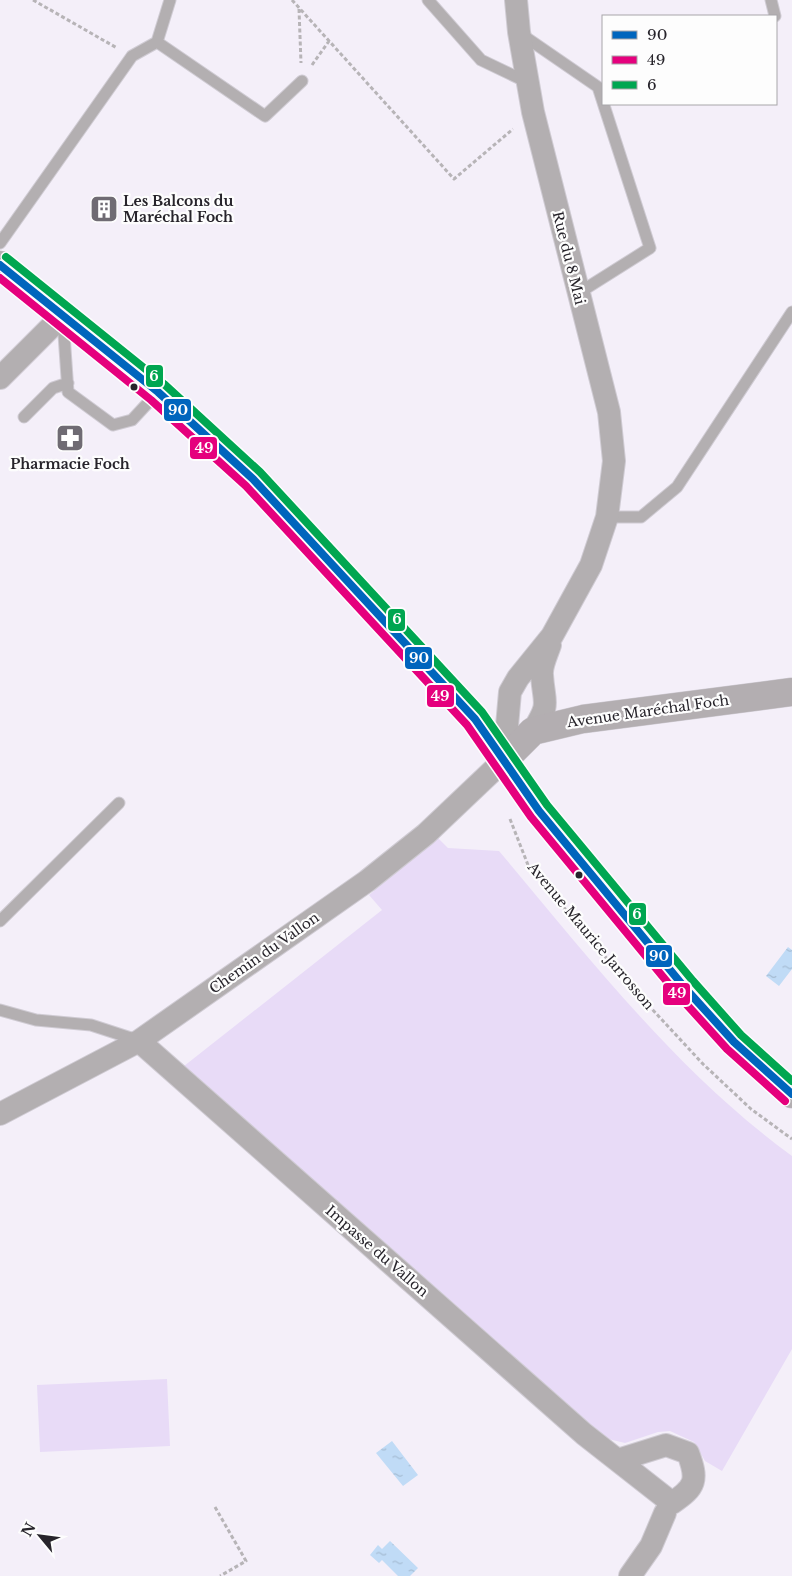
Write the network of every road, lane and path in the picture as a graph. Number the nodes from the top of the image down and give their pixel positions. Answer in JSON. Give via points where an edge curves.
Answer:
{"nodes":[{"id":1,"x":33,"y":0,"type":"edge"},
{"id":2,"x":170,"y":0,"type":"edge"},
{"id":3,"x":292,"y":0,"type":"edge"},
{"id":4,"x":428,"y":0,"type":"edge"},
{"id":5,"x":516,"y":0,"type":"edge"},
{"id":6,"x":771,"y":0,"type":"edge"},
{"id":7,"x":299,"y":8,"type":"junction"},
{"id":8,"x":775,"y":15,"type":"edge"},
{"id":9,"x":519,"y":32,"type":"junction"},
{"id":10,"x":329,"y":41,"type":"junction"},
{"id":11,"x":157,"y":42,"type":"junction"},
{"id":12,"x":132,"y":56,"type":"junction"},
{"id":13,"x":302,"y":81,"type":"junction"},
{"id":14,"x":529,"y":83,"type":"junction"},
{"id":15,"x":602,"y":99,"type":"edge"},
{"id":16,"x":604,"y":105,"type":"edge"},
{"id":17,"x":533,"y":112,"type":"junction"},
{"id":18,"x":0,"y":243,"type":"edge"},
{"id":19,"x":0,"y":265,"type":"edge"},
{"id":20,"x":577,"y":294,"type":"junction"},
{"id":21,"x":792,"y":312,"type":"edge"},
{"id":22,"x":63,"y":314,"type":"junction"},
{"id":23,"x":0,"y":378,"type":"edge"},
{"id":24,"x":68,"y":383,"type":"junction"},
{"id":25,"x":158,"y":392,"type":"junction"},
{"id":26,"x":24,"y":417,"type":"dead end"},
{"id":27,"x":607,"y":517,"type":"junction"},
{"id":28,"x":552,"y":636,"type":"junction"},
{"id":29,"x":792,"y":692,"type":"edge"},
{"id":30,"x":533,"y":731,"type":"junction"},
{"id":31,"x":504,"y":760,"type":"junction"},
{"id":32,"x":119,"y":803,"type":"dead end"},
{"id":33,"x":508,"y":813,"type":"dead end"},
{"id":34,"x":0,"y":921,"type":"edge"},
{"id":35,"x":0,"y":1010,"type":"edge"},
{"id":36,"x":139,"y":1041,"type":"junction"},
{"id":37,"x":792,"y":1094,"type":"edge"},
{"id":38,"x":0,"y":1114,"type":"edge"},
{"id":39,"x":792,"y":1139,"type":"edge"},
{"id":40,"x":618,"y":1460,"type":"dead end"},
{"id":41,"x":215,"y":1507,"type":"dead end"},
{"id":42,"x":665,"y":1513,"type":"dead end"},
{"id":43,"x":220,"y":1576,"type":"edge"},
{"id":44,"x":630,"y":1576,"type":"edge"}],
"edges":[{"from":1,"to":12,"type":"path"},
{"from":2,"to":11,"type":"lane"},
{"from":3,"to":7,"type":"path"},
{"from":4,"to":14,"type":"lane","via":[[482,60]]},
{"from":5,"to":9,"type":"street","name":"Rue du 8 Mai"},
{"from":6,"to":8,"type":"lane"},
{"from":7,"to":10,"type":"path"},
{"from":7,"to":13,"type":"path"},
{"from":9,"to":14,"type":"street","name":"Rue du 8 Mai"},
{"from":9,"to":15,"type":"lane","via":[[598,87]]},
{"from":10,"to":13,"type":"path"},
{"from":10,"to":17,"type":"path","via":[[454,179]]},
{"from":11,"to":12,"type":"lane"},
{"from":11,"to":13,"type":"lane","via":[[265,116]]},
{"from":12,"to":18,"type":"lane"},
{"from":14,"to":17,"type":"street","name":"Rue du 8 Mai"},
{"from":16,"to":20,"type":"lane","via":[[650,248]]},
{"from":17,"to":20,"type":"street","name":"Rue du 8 Mai"},
{"from":19,"to":22,"type":"main road"},
{"from":20,"to":27,"type":"street","name":"Rue du 8 Mai","via":[[609,412],[614,461]]},
{"from":21,"to":27,"type":"lane","via":[[677,487],[641,517]]},
{"from":22,"to":23,"type":"street"},
{"from":22,"to":24,"type":"lane"},
{"from":22,"to":25,"type":"main road"},
{"from":24,"to":25,"type":"lane","via":[[68,392],[113,425],[132,420]]},
{"from":24,"to":26,"type":"lane","via":[[52,388]]},
{"from":25,"to":31,"type":"main road","via":[[252,479],[475,719]]},
{"from":27,"to":28,"type":"street","name":"Rue du 8 Mai","via":[[591,565]]},
{"from":28,"to":30,"type":"street","name":"Rue du 8 Mai","via":[[542,674],[547,702]]},
{"from":28,"to":31,"type":"street","name":"Rue du 8 Mai","via":[[510,692]]},
{"from":29,"to":30,"type":"main road","name":"Avenue Maréchal Foch","via":[[583,719]]},
{"from":30,"to":31,"type":"main road"},
{"from":31,"to":36,"type":"street","name":"Chemin du Vallon","via":[[426,834],[367,881]]},
{"from":31,"to":37,"type":"main road","via":[[539,811],[686,988],[734,1042]]},
{"from":32,"to":34,"type":"lane"},
{"from":33,"to":39,"type":"path","name":"Avenue Maurice Jarrosson","via":[[528,865],[624,979],[703,1064],[752,1109]]},
{"from":35,"to":36,"type":"lane","via":[[36,1020],[91,1025]]},
{"from":36,"to":38,"type":"street","name":"Chemin du Vallon"},
{"from":36,"to":40,"type":"street","name":"Impasse du Vallon","via":[[584,1434]]},
{"from":41,"to":43,"type":"path","via":[[246,1561]]},
{"from":42,"to":44,"type":"street","via":[[651,1546]]}]}
